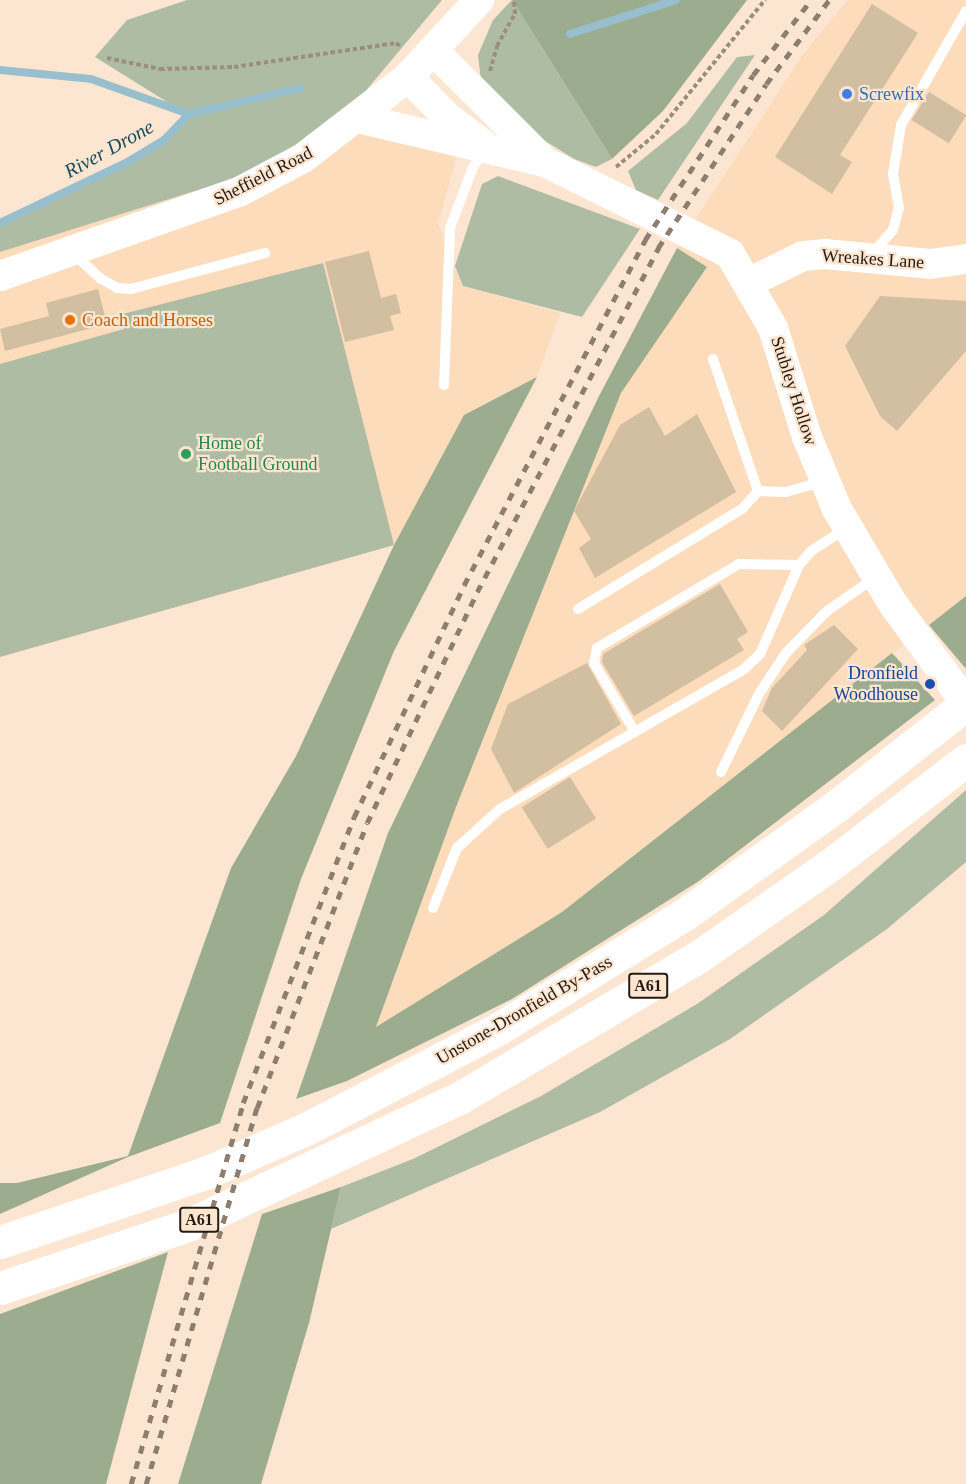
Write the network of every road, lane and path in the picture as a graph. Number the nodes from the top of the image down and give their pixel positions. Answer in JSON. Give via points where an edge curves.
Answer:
{"nodes":[{"id":1,"x":479,"y":0,"type":"edge"},
{"id":2,"x":514,"y":0,"type":"edge"},
{"id":3,"x":765,"y":0,"type":"edge"},
{"id":4,"x":966,"y":11,"type":"edge"},
{"id":5,"x":107,"y":58,"type":"dead end"},
{"id":6,"x":421,"y":63,"type":"junction"},
{"id":7,"x":487,"y":83,"type":"dead end"},
{"id":8,"x":357,"y":118,"type":"junction"},
{"id":9,"x":488,"y":148,"type":"junction"},
{"id":10,"x":545,"y":162,"type":"junction"},
{"id":11,"x":600,"y":190,"type":"junction"},
{"id":12,"x":72,"y":253,"type":"junction"},
{"id":13,"x":265,"y":253,"type":"dead end"},
{"id":14,"x":867,"y":258,"type":"junction"},
{"id":15,"x":966,"y":259,"type":"edge"},
{"id":16,"x":0,"y":276,"type":"edge"},
{"id":17,"x":750,"y":282,"type":"junction"},
{"id":18,"x":713,"y":358,"type":"dead end"},
{"id":19,"x":444,"y":385,"type":"dead end"},
{"id":20,"x":825,"y":481,"type":"junction"},
{"id":21,"x":758,"y":491,"type":"junction"},
{"id":22,"x":848,"y":528,"type":"junction"},
{"id":23,"x":799,"y":565,"type":"junction"},
{"id":24,"x":876,"y":577,"type":"junction"},
{"id":25,"x":579,"y":609,"type":"dead end"},
{"id":26,"x":959,"y":710,"type":"edge"},
{"id":27,"x":635,"y":732,"type":"junction"},
{"id":28,"x":966,"y":760,"type":"edge"},
{"id":29,"x":721,"y":772,"type":"dead end"},
{"id":30,"x":433,"y":908,"type":"dead end"},
{"id":31,"x":0,"y":1242,"type":"edge"},
{"id":32,"x":0,"y":1288,"type":"edge"}],
"edges":[{"from":1,"to":6,"type":"main road","name":"Sheffield Road"},
{"from":2,"to":7,"type":"path","via":[[515,14],[497,46]]},
{"from":3,"to":11,"type":"path","via":[[656,134]]},
{"from":4,"to":14,"type":"lane","via":[[901,125],[893,174],[899,208],[893,230]]},
{"from":5,"to":6,"type":"path","via":[[160,69],[234,68],[396,43]]},
{"from":6,"to":8,"type":"main road","name":"Sheffield Road"},
{"from":6,"to":9,"type":"main road","name":"Stubley Hollow","via":[[447,117]]},
{"from":6,"to":10,"type":"main road","name":"Stubley Hollow"},
{"from":8,"to":9,"type":"main road","name":"Stubley Hollow","via":[[466,147]]},
{"from":8,"to":12,"type":"main road","name":"Sheffield Road","via":[[303,158],[239,192]]},
{"from":9,"to":10,"type":"main road","name":"Stubley Hollow"},
{"from":9,"to":19,"type":"lane","via":[[472,167],[450,228]]},
{"from":10,"to":11,"type":"main road","name":"Stubley Hollow"},
{"from":11,"to":17,"type":"main road","name":"Stubley Hollow","via":[[730,254]]},
{"from":12,"to":13,"type":"lane","via":[[100,278],[117,288],[131,289]]},
{"from":12,"to":16,"type":"main road","name":"Sheffield Road"},
{"from":14,"to":15,"type":"main road","name":"Wreakes Lane","via":[[930,264]]},
{"from":14,"to":17,"type":"main road","name":"Wreakes Lane","via":[[803,256]]},
{"from":17,"to":20,"type":"main road","name":"Stubley Hollow","via":[[773,328]]},
{"from":18,"to":21,"type":"lane"},
{"from":20,"to":21,"type":"lane","via":[[786,492]]},
{"from":20,"to":22,"type":"main road","name":"Stubley Hollow"},
{"from":21,"to":25,"type":"lane","via":[[742,509]]},
{"from":22,"to":23,"type":"lane","via":[[811,551]]},
{"from":22,"to":24,"type":"main road","name":"Stubley Hollow"},
{"from":23,"to":27,"type":"lane","via":[[760,654],[744,669]]},
{"from":23,"to":27,"type":"lane","via":[[739,564],[597,648],[594,663]]},
{"from":24,"to":26,"type":"main road","name":"Stubley Hollow"},
{"from":24,"to":29,"type":"lane","via":[[827,611],[786,652],[759,694]]},
{"from":26,"to":31,"type":"highway","name":"Unstone-Dronfield By-Pass","number":"A61","via":[[685,914],[498,1029],[308,1128],[205,1173]]},
{"from":27,"to":30,"type":"lane","via":[[500,809],[471,832],[457,848]]},
{"from":28,"to":32,"type":"highway","number":"A61","via":[[834,862],[698,957],[461,1097],[306,1173],[188,1225]]}]}
